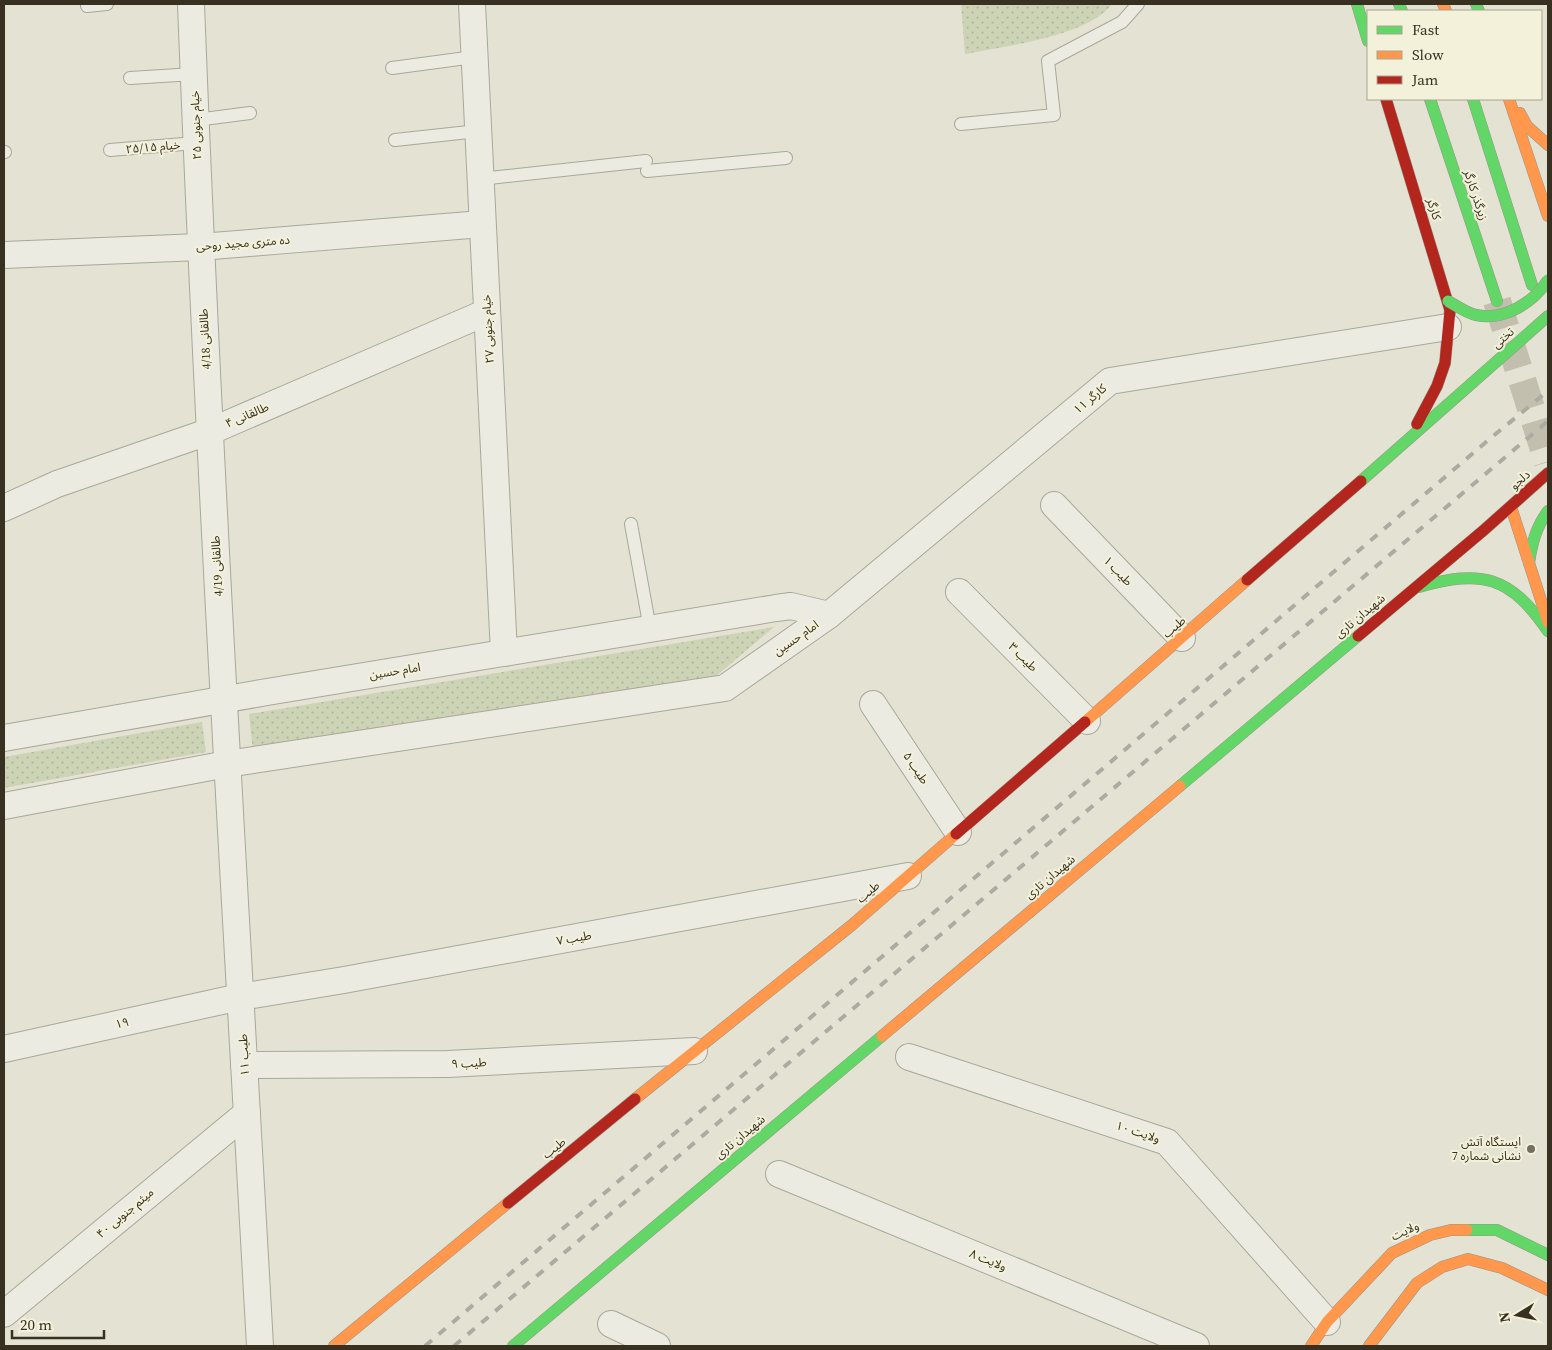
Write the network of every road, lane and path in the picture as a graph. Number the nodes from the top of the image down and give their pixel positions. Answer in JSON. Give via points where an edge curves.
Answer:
{"nodes":[{"id":1,"x":107,"y":4,"type":"edge"},
{"id":2,"x":191,"y":4,"type":"edge"},
{"id":3,"x":472,"y":4,"type":"edge"},
{"id":4,"x":1138,"y":4,"type":"edge"},
{"id":5,"x":1357,"y":4,"type":"edge"},
{"id":6,"x":87,"y":6,"type":"dead end"},
{"id":7,"x":1367,"y":38,"type":"edge"},
{"id":8,"x":474,"y":58,"type":"junction"},
{"id":9,"x":392,"y":68,"type":"dead end"},
{"id":10,"x":194,"y":74,"type":"junction"},
{"id":11,"x":130,"y":78,"type":"dead end"},
{"id":12,"x":1386,"y":100,"type":"edge"},
{"id":13,"x":1430,"y":100,"type":"edge"},
{"id":14,"x":1473,"y":100,"type":"edge"},
{"id":15,"x":1510,"y":100,"type":"edge"},
{"id":16,"x":1511,"y":100,"type":"edge"},
{"id":17,"x":250,"y":113,"type":"dead end"},
{"id":18,"x":961,"y":124,"type":"dead end"},
{"id":19,"x":478,"y":130,"type":"junction"},
{"id":20,"x":196,"y":132,"type":"junction"},
{"id":21,"x":394,"y":140,"type":"dead end"},
{"id":22,"x":1548,"y":146,"type":"edge"},
{"id":23,"x":110,"y":150,"type":"dead end"},
{"id":24,"x":786,"y":158,"type":"dead end"},
{"id":25,"x":480,"y":179,"type":"junction"},
{"id":26,"x":1548,"y":216,"type":"edge"},
{"id":27,"x":482,"y":224,"type":"junction"},
{"id":28,"x":200,"y":247,"type":"junction"},
{"id":29,"x":4,"y":255,"type":"edge"},
{"id":30,"x":1548,"y":280,"type":"edge"},
{"id":31,"x":1532,"y":285,"type":"dead end"},
{"id":32,"x":1448,"y":301,"type":"junction"},
{"id":33,"x":1496,"y":301,"type":"tunnel mouth"},
{"id":34,"x":487,"y":312,"type":"junction"},
{"id":35,"x":1548,"y":316,"type":"edge"},
{"id":36,"x":1448,"y":327,"type":"junction"},
{"id":37,"x":211,"y":431,"type":"junction"},
{"id":38,"x":1406,"y":442,"type":"junction"},
{"id":39,"x":1548,"y":473,"type":"edge"},
{"id":40,"x":1054,"y":504,"type":"dead end"},
{"id":41,"x":1511,"y":507,"type":"junction"},
{"id":42,"x":4,"y":508,"type":"edge"},
{"id":43,"x":1548,"y":511,"type":"edge"},
{"id":44,"x":631,"y":524,"type":"dead end"},
{"id":45,"x":1529,"y":563,"type":"junction"},
{"id":46,"x":1415,"y":588,"type":"junction"},
{"id":47,"x":959,"y":592,"type":"dead end"},
{"id":48,"x":829,"y":615,"type":"junction"},
{"id":49,"x":1548,"y":623,"type":"edge"},
{"id":50,"x":650,"y":629,"type":"junction"},
{"id":51,"x":1548,"y":631,"type":"edge"},
{"id":52,"x":1182,"y":638,"type":"junction"},
{"id":53,"x":504,"y":653,"type":"junction"},
{"id":54,"x":224,"y":700,"type":"junction"},
{"id":55,"x":873,"y":704,"type":"dead end"},
{"id":56,"x":1087,"y":721,"type":"junction"},
{"id":57,"x":4,"y":738,"type":"edge"},
{"id":58,"x":227,"y":764,"type":"junction"},
{"id":59,"x":4,"y":806,"type":"edge"},
{"id":60,"x":958,"y":832,"type":"junction"},
{"id":61,"x":908,"y":876,"type":"junction"},
{"id":62,"x":240,"y":997,"type":"junction"},
{"id":63,"x":4,"y":1049,"type":"edge"},
{"id":64,"x":694,"y":1051,"type":"junction"},
{"id":65,"x":909,"y":1057,"type":"dead end"},
{"id":66,"x":244,"y":1065,"type":"junction"},
{"id":67,"x":247,"y":1113,"type":"junction"},
{"id":68,"x":779,"y":1174,"type":"dead end"},
{"id":69,"x":1497,"y":1230,"type":"junction"},
{"id":70,"x":1392,"y":1253,"type":"junction"},
{"id":71,"x":1548,"y":1255,"type":"edge"},
{"id":72,"x":1408,"y":1256,"type":"dead end"},
{"id":73,"x":1488,"y":1264,"type":"junction"},
{"id":74,"x":1420,"y":1271,"type":"dead end"},
{"id":75,"x":1417,"y":1283,"type":"junction"},
{"id":76,"x":1548,"y":1290,"type":"edge"},
{"id":77,"x":4,"y":1314,"type":"edge"},
{"id":78,"x":1327,"y":1322,"type":"junction"},
{"id":79,"x":611,"y":1324,"type":"dead end"},
{"id":80,"x":260,"y":1346,"type":"edge"},
{"id":81,"x":334,"y":1346,"type":"edge"},
{"id":82,"x":513,"y":1346,"type":"edge"},
{"id":83,"x":658,"y":1346,"type":"edge"},
{"id":84,"x":1196,"y":1346,"type":"edge"},
{"id":85,"x":1311,"y":1346,"type":"edge"},
{"id":86,"x":1369,"y":1346,"type":"edge"}],
"edges":[{"from":1,"to":6,"type":"lane"},
{"from":2,"to":10,"type":"street","name":"خیام جنوبی ۲۵"},
{"from":3,"to":8,"type":"street","name":"خیام جنوبی ۲۷"},
{"from":4,"to":18,"type":"lane","via":[[1122,22],[1048,61],[1054,115]]},
{"from":5,"to":7,"type":"street"},
{"from":8,"to":9,"type":"lane"},
{"from":8,"to":19,"type":"street","name":"خیام جنوبی ۲۷"},
{"from":10,"to":11,"type":"lane"},
{"from":10,"to":20,"type":"street","name":"خیام جنوبی ۲۵"},
{"from":12,"to":32,"type":"street","name":"کارگر"},
{"from":13,"to":33,"type":"street","name":"زیرگذر کارگر"},
{"from":14,"to":31,"type":"street"},
{"from":15,"to":26,"type":"street"},
{"from":16,"to":22,"type":"street","via":[[1527,126]]},
{"from":17,"to":20,"type":"lane","name":"خیام ۲۵/۱۵"},
{"from":19,"to":21,"type":"lane"},
{"from":19,"to":25,"type":"street","name":"خیام جنوبی ۲۷"},
{"from":20,"to":23,"type":"lane","name":"خیام ۲۵/۱۵"},
{"from":20,"to":28,"type":"street","name":"خیام جنوبی ۲۵"},
{"from":24,"to":25,"type":"lane"},
{"from":25,"to":27,"type":"street","name":"خیام جنوبی ۲۷"},
{"from":27,"to":28,"type":"street","name":"ده متری مجید روحی"},
{"from":27,"to":34,"type":"street","name":"خیام جنوبی ۲۷"},
{"from":28,"to":29,"type":"street","name":"ده متری مجید روحی"},
{"from":28,"to":37,"type":"street","name":"طالقانی 4/18"},
{"from":30,"to":32,"type":"street","bridge":true,"via":[[1533,299],[1496,316],[1477,315]]},
{"from":32,"to":36,"type":"street","name":"کارگر"},
{"from":34,"to":37,"type":"street","name":"طالقانی ۴"},
{"from":34,"to":53,"type":"street","name":"خیام جنوبی ۲۷"},
{"from":35,"to":38,"type":"street","name":"تختی"},
{"from":36,"to":38,"type":"street","name":"کارگر","via":[[1446,363],[1424,412]]},
{"from":36,"to":48,"type":"street","name":"کارگر ۱۱","via":[[1110,381]]},
{"from":37,"to":42,"type":"street","name":"طالقانی ۴","via":[[58,484]]},
{"from":37,"to":54,"type":"street","name":"طالقانی 4/19"},
{"from":38,"to":52,"type":"street","name":"طیب"},
{"from":39,"to":41,"type":"street","name":"دلجو"},
{"from":40,"to":52,"type":"street","name":"طیب ۱"},
{"from":41,"to":45,"type":"street"},
{"from":41,"to":46,"type":"street","name":"شهیدان تاری"},
{"from":43,"to":45,"type":"street","via":[[1532,538]]},
{"from":44,"to":50,"type":"lane"},
{"from":45,"to":49,"type":"street"},
{"from":46,"to":51,"type":"street","via":[[1443,580],[1490,580],[1512,591],[1534,611]]},
{"from":46,"to":82,"type":"street","name":"شهیدان تاری"},
{"from":47,"to":56,"type":"street","name":"طیب ۳"},
{"from":48,"to":50,"type":"street","name":"امام حسین","via":[[791,606]]},
{"from":48,"to":58,"type":"street","name":"امام حسین","via":[[725,688]]},
{"from":50,"to":53,"type":"street","name":"امام حسین"},
{"from":52,"to":56,"type":"street","name":"طیب"},
{"from":53,"to":54,"type":"street","name":"امام حسین"},
{"from":54,"to":57,"type":"street","name":"امام حسین"},
{"from":54,"to":58,"type":"street","name":"طالقانی 4/19"},
{"from":55,"to":60,"type":"street","name":"طیب ۵"},
{"from":56,"to":60,"type":"street","name":"طیب"},
{"from":58,"to":59,"type":"street","name":"امام حسین"},
{"from":58,"to":62,"type":"street","name":"طیب ۱۱"},
{"from":60,"to":61,"type":"street","name":"طیب"},
{"from":61,"to":62,"type":"street","name":"طیب ۷"},
{"from":61,"to":64,"type":"street","name":"طیب"},
{"from":62,"to":63,"type":"street","name":"۱۹"},
{"from":62,"to":66,"type":"street","name":"طیب ۱۱"},
{"from":64,"to":66,"type":"street","name":"طیب ۹","via":[[448,1064]]},
{"from":64,"to":81,"type":"street","name":"طیب"},
{"from":65,"to":78,"type":"street","name":"ولایت ۱۰","via":[[1167,1142]]},
{"from":66,"to":67,"type":"street","name":"طیب ۱۱"},
{"from":67,"to":77,"type":"street","name":"میثم جنوبی ۴۰"},
{"from":67,"to":80,"type":"street","name":"طیب ۱۱"},
{"from":68,"to":84,"type":"street","name":"ولایت ۸"},
{"from":69,"to":70,"type":"street","name":"ولایت","via":[[1451,1230],[1430,1235]]},
{"from":69,"to":71,"type":"street","name":"ولایت"},
{"from":69,"to":73,"type":"street","via":[[1483,1237],[1482,1260]]},
{"from":70,"to":72,"type":"street"},
{"from":70,"to":78,"type":"street","name":"ولایت"},
{"from":73,"to":75,"type":"street","via":[[1468,1259],[1442,1267]]},
{"from":73,"to":76,"type":"street"},
{"from":74,"to":75,"type":"street"},
{"from":75,"to":86,"type":"street"},
{"from":78,"to":85,"type":"street","name":"ولایت"},
{"from":79,"to":83,"type":"street"}]}
